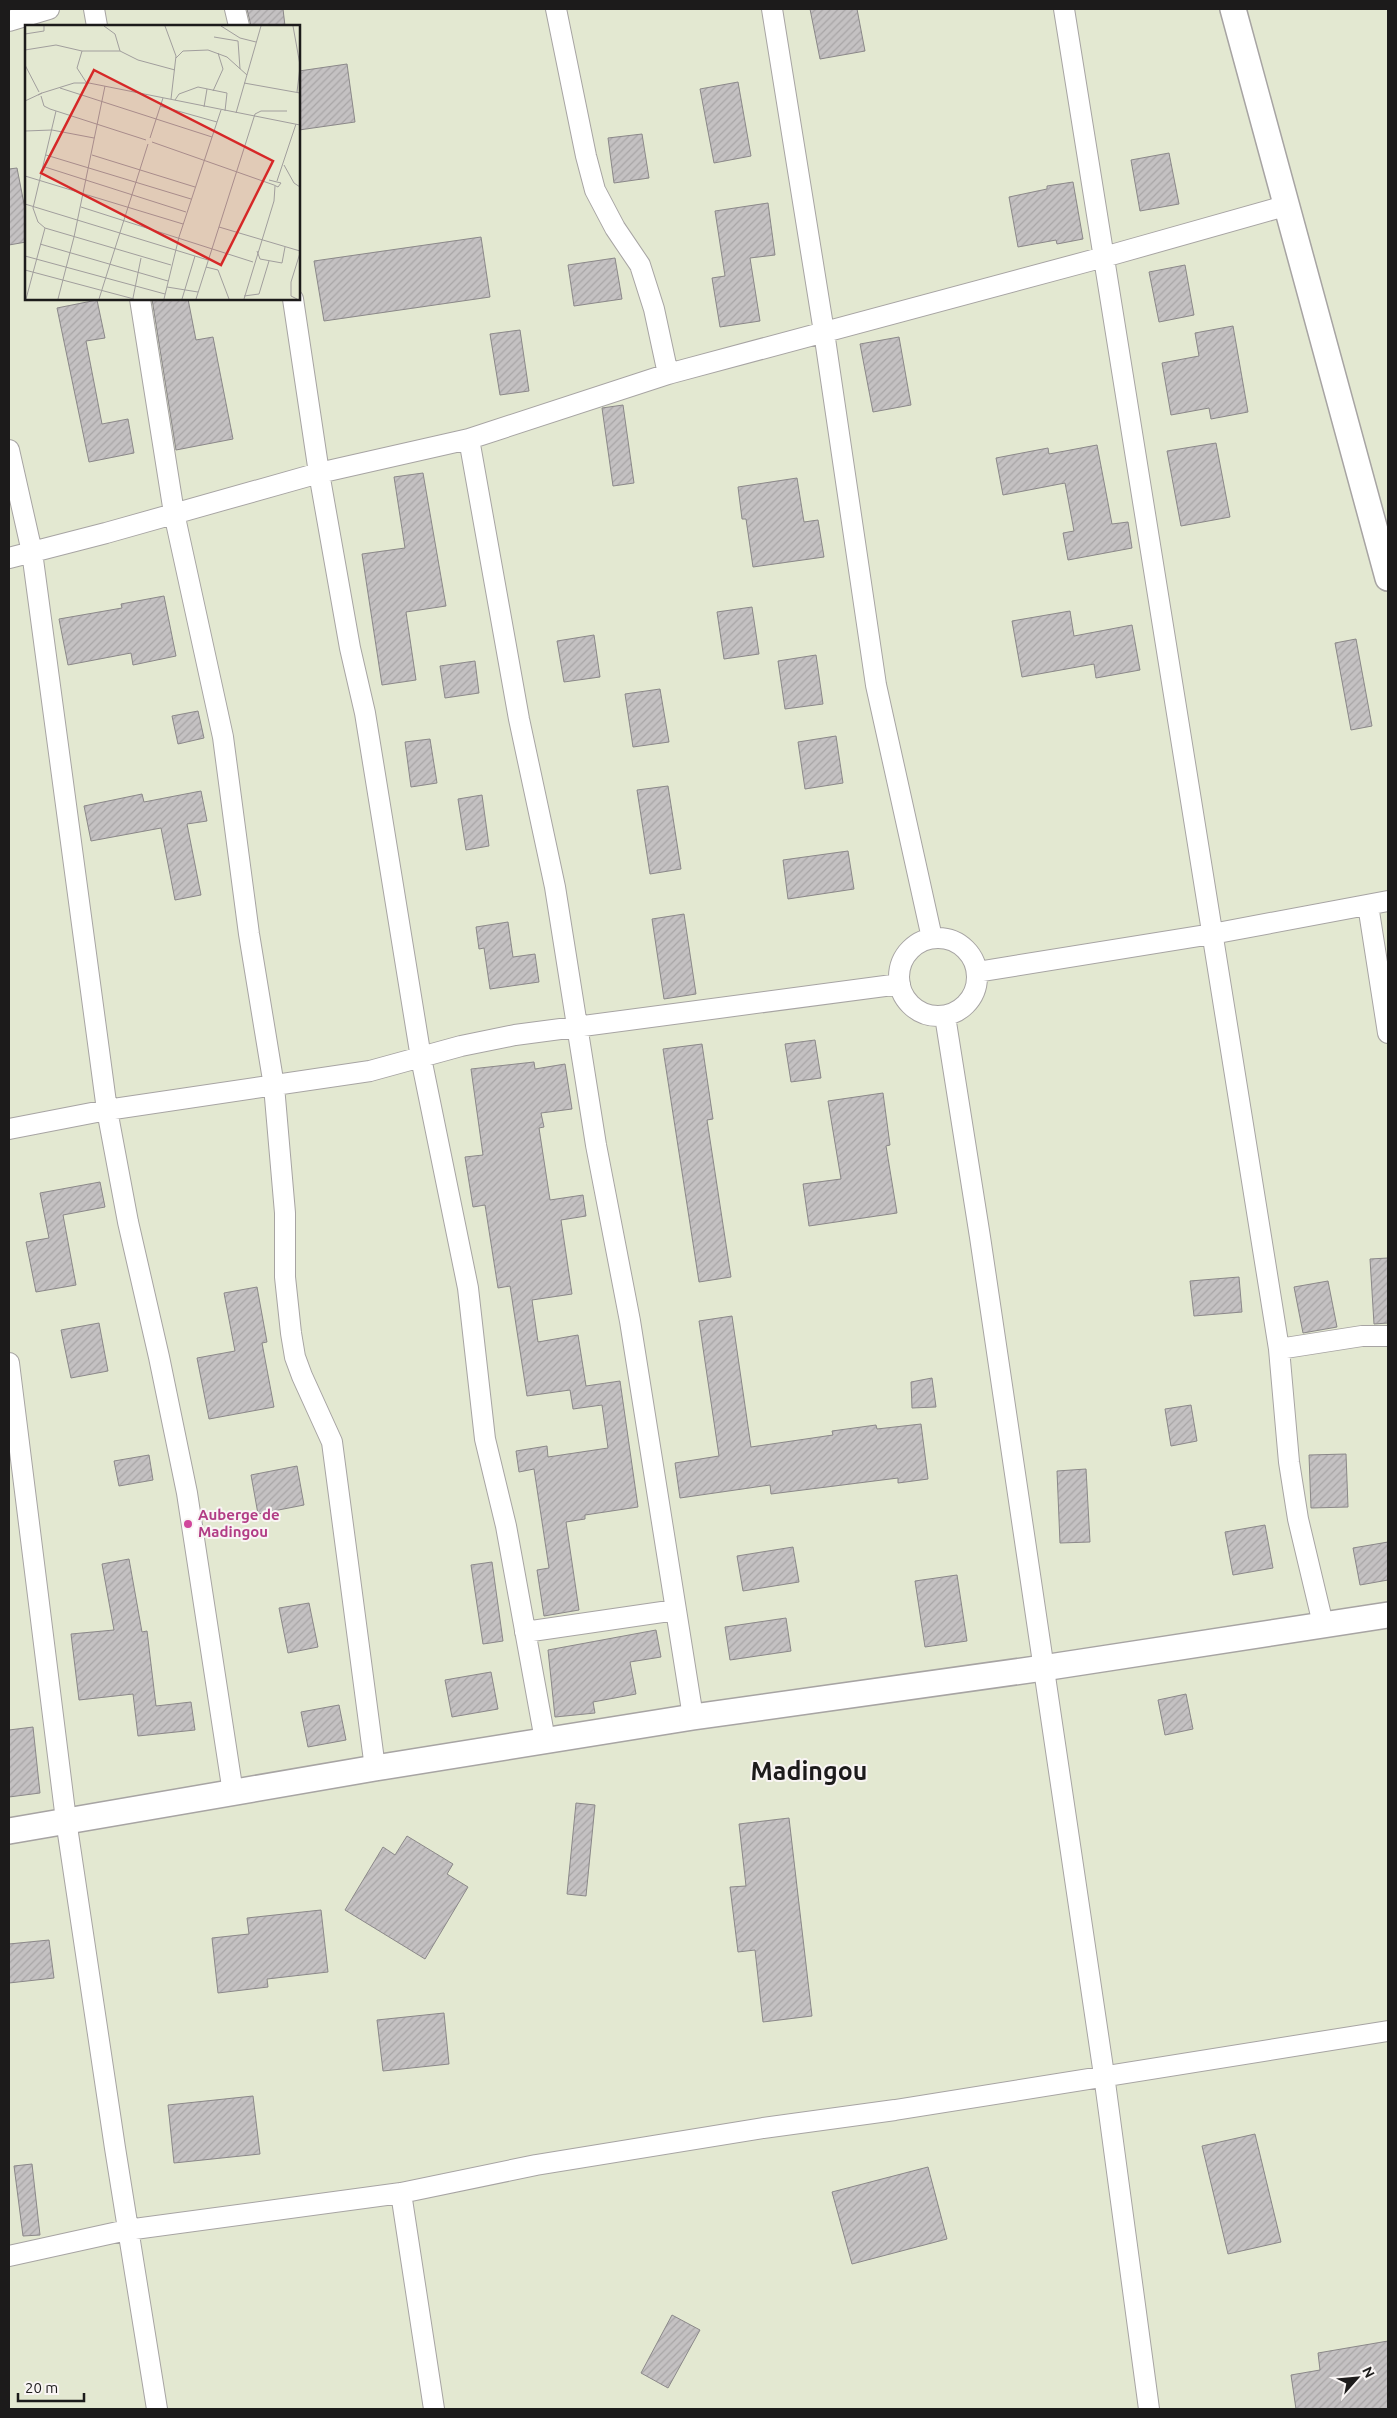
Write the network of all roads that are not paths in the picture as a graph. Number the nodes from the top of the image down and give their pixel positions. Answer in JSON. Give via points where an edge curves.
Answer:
{"nodes":[{"id":1,"x":49,"y":9,"type":"edge"},
{"id":2,"x":94,"y":9,"type":"edge"},
{"id":3,"x":235,"y":9,"type":"edge"},
{"id":4,"x":556,"y":9,"type":"edge"},
{"id":5,"x":772,"y":9,"type":"edge"},
{"id":6,"x":1064,"y":9,"type":"edge"},
{"id":7,"x":1233,"y":9,"type":"edge"},
{"id":8,"x":9,"y":21,"type":"edge"},
{"id":9,"x":97,"y":25,"type":"edge"},
{"id":10,"x":239,"y":25,"type":"edge"},
{"id":11,"x":1285,"y":206,"type":"junction"},
{"id":12,"x":1104,"y":257,"type":"junction"},
{"id":13,"x":140,"y":300,"type":"edge"},
{"id":14,"x":293,"y":300,"type":"edge"},
{"id":15,"x":824,"y":332,"type":"junction"},
{"id":16,"x":668,"y":374,"type":"junction"},
{"id":17,"x":469,"y":439,"type":"junction"},
{"id":18,"x":9,"y":450,"type":"edge"},
{"id":19,"x":319,"y":473,"type":"junction"},
{"id":20,"x":174,"y":513,"type":"junction"},
{"id":21,"x":32,"y":552,"type":"junction"},
{"id":22,"x":9,"y":558,"type":"edge"},
{"id":23,"x":1388,"y":578,"type":"edge"},
{"id":24,"x":1388,"y":901,"type":"edge"},
{"id":25,"x":1368,"y":905,"type":"junction"},
{"id":26,"x":1212,"y":934,"type":"junction"},
{"id":27,"x":932,"y":938,"type":"junction"},
{"id":28,"x":977,"y":972,"type":"junction"},
{"id":29,"x":900,"y":984,"type":"junction"},
{"id":30,"x":945,"y":1016,"type":"junction"},
{"id":31,"x":578,"y":1026,"type":"junction"},
{"id":32,"x":1388,"y":1033,"type":"edge"},
{"id":33,"x":421,"y":1058,"type":"junction"},
{"id":34,"x":274,"y":1086,"type":"junction"},
{"id":35,"x":107,"y":1110,"type":"junction"},
{"id":36,"x":9,"y":1129,"type":"edge"},
{"id":37,"x":1388,"y":1336,"type":"edge"},
{"id":38,"x":1279,"y":1349,"type":"junction"},
{"id":39,"x":9,"y":1363,"type":"edge"},
{"id":40,"x":676,"y":1610,"type":"junction"},
{"id":41,"x":1388,"y":1615,"type":"edge"},
{"id":42,"x":1323,"y":1624,"type":"junction"},
{"id":43,"x":525,"y":1632,"type":"junction"},
{"id":44,"x":1043,"y":1668,"type":"junction"},
{"id":45,"x":693,"y":1717,"type":"junction"},
{"id":46,"x":545,"y":1740,"type":"junction"},
{"id":47,"x":374,"y":1768,"type":"junction"},
{"id":48,"x":233,"y":1793,"type":"junction"},
{"id":49,"x":66,"y":1820,"type":"junction"},
{"id":50,"x":9,"y":1831,"type":"edge"},
{"id":51,"x":1388,"y":2031,"type":"edge"},
{"id":52,"x":1104,"y":2075,"type":"junction"},
{"id":53,"x":401,"y":2193,"type":"junction"},
{"id":54,"x":127,"y":2230,"type":"junction"},
{"id":55,"x":9,"y":2256,"type":"edge"},
{"id":56,"x":157,"y":2409,"type":"edge"},
{"id":57,"x":434,"y":2409,"type":"edge"},
{"id":58,"x":1149,"y":2409,"type":"edge"}],
"edges":[{"from":1,"to":8,"type":"street"},
{"from":2,"to":9,"type":"street"},
{"from":3,"to":10,"type":"street"},
{"from":4,"to":16,"type":"street","via":[[595,190],[640,265],[654,309]]},
{"from":5,"to":15,"type":"street"},
{"from":6,"to":12,"type":"street"},
{"from":7,"to":11,"type":"street"},
{"from":11,"to":12,"type":"street"},
{"from":11,"to":23,"type":"street"},
{"from":12,"to":15,"type":"street"},
{"from":12,"to":26,"type":"street"},
{"from":13,"to":20,"type":"street"},
{"from":14,"to":19,"type":"street"},
{"from":15,"to":16,"type":"street"},
{"from":15,"to":27,"type":"street","via":[[876,685]]},
{"from":16,"to":17,"type":"street"},
{"from":17,"to":19,"type":"street"},
{"from":17,"to":31,"type":"street","via":[[518,719],[555,887]]},
{"from":18,"to":21,"type":"street"},
{"from":19,"to":20,"type":"street"},
{"from":19,"to":33,"type":"street","via":[[365,713]]},
{"from":20,"to":21,"type":"street"},
{"from":20,"to":34,"type":"street","via":[[223,737],[249,934]]},
{"from":21,"to":22,"type":"street"},
{"from":21,"to":35,"type":"street"},
{"from":24,"to":25,"type":"street"},
{"from":25,"to":26,"type":"street"},
{"from":25,"to":32,"type":"street"},
{"from":26,"to":28,"type":"street"},
{"from":26,"to":38,"type":"street"},
{"from":27,"to":28,"type":"street","via":[[956,942],[974,960]]},
{"from":27,"to":29,"type":"street","via":[[910,950],[900,971]]},
{"from":28,"to":30,"type":"street","via":[[976,987],[970,1001],[955,1013]]},
{"from":29,"to":30,"type":"street","via":[[916,1010],[925,1015]]},
{"from":29,"to":31,"type":"street"},
{"from":30,"to":44,"type":"street"},
{"from":31,"to":33,"type":"street","via":[[470,1044]]},
{"from":31,"to":40,"type":"street"},
{"from":33,"to":34,"type":"street","via":[[370,1071]]},
{"from":33,"to":43,"type":"street","via":[[468,1288],[485,1439],[506,1526]]},
{"from":34,"to":35,"type":"street"},
{"from":34,"to":47,"type":"street","via":[[284,1203],[285,1277],[295,1357],[332,1442]]},
{"from":35,"to":36,"type":"street"},
{"from":35,"to":48,"type":"street","via":[[187,1492]]},
{"from":37,"to":38,"type":"street","via":[[1362,1336]]},
{"from":38,"to":42,"type":"street","via":[[1289,1462],[1298,1519]]},
{"from":39,"to":49,"type":"street"},
{"from":40,"to":43,"type":"street"},
{"from":40,"to":45,"type":"street"},
{"from":41,"to":42,"type":"street"},
{"from":42,"to":44,"type":"street"},
{"from":43,"to":46,"type":"street"},
{"from":44,"to":45,"type":"street"},
{"from":44,"to":52,"type":"street"},
{"from":45,"to":46,"type":"street"},
{"from":46,"to":47,"type":"street"},
{"from":47,"to":48,"type":"street"},
{"from":48,"to":49,"type":"street"},
{"from":49,"to":50,"type":"street"},
{"from":49,"to":54,"type":"street"},
{"from":51,"to":52,"type":"street"},
{"from":52,"to":53,"type":"street","via":[[536,2166]]},
{"from":52,"to":58,"type":"street"},
{"from":53,"to":54,"type":"street"},
{"from":53,"to":57,"type":"street"},
{"from":54,"to":55,"type":"street"},
{"from":54,"to":56,"type":"street"}]}
